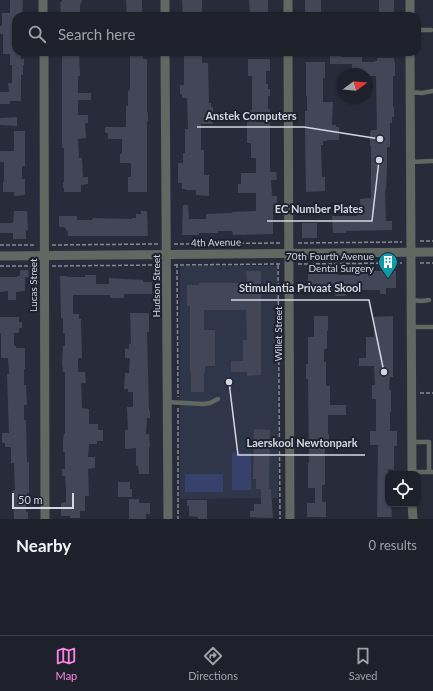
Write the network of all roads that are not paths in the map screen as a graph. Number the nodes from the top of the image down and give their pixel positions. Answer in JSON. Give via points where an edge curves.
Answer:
{"nodes":[{"id":1,"x":43,"y":0,"type":"edge"},
{"id":2,"x":165,"y":0,"type":"edge"},
{"id":3,"x":288,"y":0,"type":"edge"},
{"id":4,"x":410,"y":0,"type":"edge"},
{"id":5,"x":43,"y":12,"type":"edge"},
{"id":6,"x":165,"y":12,"type":"edge"},
{"id":7,"x":288,"y":12,"type":"edge"},
{"id":8,"x":410,"y":12,"type":"edge"},
{"id":9,"x":421,"y":30,"type":"edge"},
{"id":10,"x":432,"y":30,"type":"dead end"},
{"id":11,"x":44,"y":56,"type":"edge"},
{"id":12,"x":165,"y":56,"type":"edge"},
{"id":13,"x":288,"y":56,"type":"edge"},
{"id":14,"x":410,"y":56,"type":"edge"},
{"id":15,"x":433,"y":91,"type":"edge"},
{"id":16,"x":410,"y":92,"type":"junction"},
{"id":17,"x":433,"y":161,"type":"edge"},
{"id":18,"x":410,"y":162,"type":"junction"},
{"id":19,"x":289,"y":248,"type":"junction"},
{"id":20,"x":411,"y":252,"type":"junction"},
{"id":21,"x":433,"y":252,"type":"edge"},
{"id":22,"x":166,"y":254,"type":"junction"},
{"id":23,"x":44,"y":255,"type":"junction"},
{"id":24,"x":0,"y":256,"type":"edge"},
{"id":25,"x":412,"y":300,"type":"junction"},
{"id":26,"x":429,"y":300,"type":"dead end"},
{"id":27,"x":412,"y":327,"type":"junction"},
{"id":28,"x":433,"y":327,"type":"edge"},
{"id":29,"x":218,"y":399,"type":"dead end"},
{"id":30,"x":167,"y":402,"type":"junction"},
{"id":31,"x":412,"y":442,"type":"junction"},
{"id":32,"x":412,"y":471,"type":"edge"},
{"id":33,"x":431,"y":472,"type":"edge"},
{"id":34,"x":421,"y":473,"type":"edge"},
{"id":35,"x":412,"y":507,"type":"edge"},
{"id":36,"x":45,"y":519,"type":"edge"},
{"id":37,"x":168,"y":519,"type":"edge"},
{"id":38,"x":290,"y":519,"type":"edge"},
{"id":39,"x":413,"y":519,"type":"edge"}],
"edges":[{"from":1,"to":5,"type":"street"},
{"from":2,"to":6,"type":"street"},
{"from":3,"to":7,"type":"street"},
{"from":4,"to":8,"type":"street"},
{"from":9,"to":10,"type":"lane"},
{"from":11,"to":23,"type":"street","name":"Lucas Street"},
{"from":12,"to":22,"type":"street","name":"Hudson Street"},
{"from":13,"to":19,"type":"street","name":"Willet Street"},
{"from":14,"to":16,"type":"street"},
{"from":15,"to":16,"type":"lane"},
{"from":16,"to":18,"type":"street"},
{"from":17,"to":18,"type":"lane"},
{"from":18,"to":20,"type":"street"},
{"from":19,"to":20,"type":"street","name":"4th Avenue"},
{"from":19,"to":22,"type":"street","name":"4th Avenue"},
{"from":19,"to":38,"type":"street","name":"Willet Street"},
{"from":20,"to":21,"type":"street","name":"4th Avenue"},
{"from":20,"to":25,"type":"street"},
{"from":22,"to":23,"type":"street","name":"4th Avenue"},
{"from":22,"to":30,"type":"street","name":"Hudson Street"},
{"from":23,"to":24,"type":"street","name":"4th Avenue"},
{"from":23,"to":36,"type":"street","name":"Lucas Street"},
{"from":25,"to":26,"type":"lane"},
{"from":25,"to":27,"type":"street"},
{"from":27,"to":28,"type":"lane"},
{"from":27,"to":31,"type":"street"},
{"from":29,"to":30,"type":"lane","via":[[204,404]]},
{"from":30,"to":37,"type":"street","name":"Hudson Street"},
{"from":31,"to":32,"type":"street"},
{"from":31,"to":33,"type":"lane","via":[[429,442]]},
{"from":33,"to":34,"type":"lane"},
{"from":35,"to":39,"type":"street"}]}
